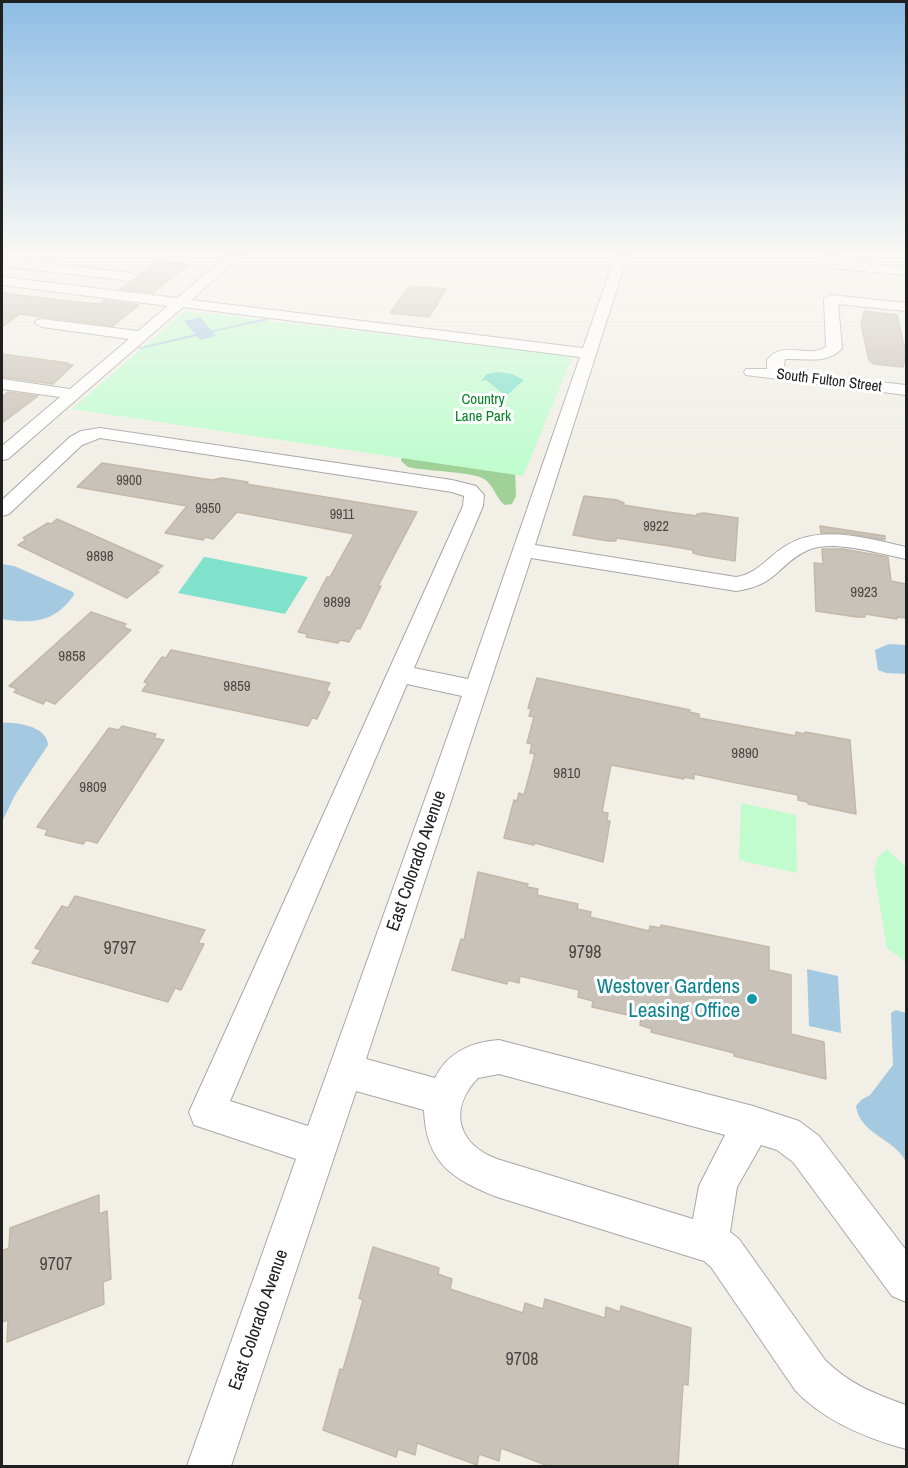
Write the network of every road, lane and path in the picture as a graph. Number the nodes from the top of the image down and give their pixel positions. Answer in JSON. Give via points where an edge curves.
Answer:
{"nodes":[{"id":1,"x":42,"y":323,"type":"dead end"},
{"id":2,"x":156,"y":323,"type":"edge"},
{"id":3,"x":339,"y":323,"type":"edge"},
{"id":4,"x":598,"y":323,"type":"edge"},
{"id":5,"x":832,"y":323,"type":"edge"},
{"id":6,"x":140,"y":336,"type":"junction"},
{"id":7,"x":588,"y":353,"type":"junction"},
{"id":8,"x":752,"y":372,"type":"dead end"},
{"id":9,"x":775,"y":375,"type":"junction"},
{"id":10,"x":2,"y":384,"type":"edge"},
{"id":11,"x":906,"y":390,"type":"edge"},
{"id":12,"x":72,"y":394,"type":"junction"},
{"id":13,"x":2,"y":455,"type":"edge"},
{"id":14,"x":2,"y":510,"type":"edge"},
{"id":15,"x":523,"y":550,"type":"junction"},
{"id":16,"x":906,"y":553,"type":"edge"},
{"id":17,"x":399,"y":674,"type":"junction"},
{"id":18,"x":476,"y":690,"type":"junction"},
{"id":19,"x":346,"y":1071,"type":"junction"},
{"id":20,"x":443,"y":1098,"type":"junction"},
{"id":21,"x":753,"y":1124,"type":"junction"},
{"id":22,"x":319,"y":1148,"type":"junction"},
{"id":23,"x":709,"y":1242,"type":"junction"},
{"id":24,"x":906,"y":1282,"type":"edge"},
{"id":25,"x":906,"y":1426,"type":"edge"},
{"id":26,"x":209,"y":1467,"type":"edge"}],
"edges":[{"from":1,"to":6,"type":"street"},
{"from":2,"to":6,"type":"street"},
{"from":3,"to":7,"type":"street"},
{"from":4,"to":7,"type":"street","name":"East Colorado Avenue"},
{"from":5,"to":9,"type":"street","via":[[832,351],[823,355],[780,355],[775,360]]},
{"from":6,"to":12,"type":"street"},
{"from":7,"to":15,"type":"street","name":"East Colorado Avenue"},
{"from":8,"to":9,"type":"street","name":"South Fulton Street"},
{"from":9,"to":11,"type":"street","name":"South Fulton Street"},
{"from":10,"to":12,"type":"street"},
{"from":12,"to":13,"type":"street"},
{"from":14,"to":17,"type":"street","via":[[76,441],[98,433],[469,490],[475,497],[473,506]]},
{"from":15,"to":16,"type":"street","via":[[736,584],[759,580],[793,550],[814,542]]},
{"from":15,"to":18,"type":"street","name":"East Colorado Avenue"},
{"from":17,"to":18,"type":"street"},
{"from":17,"to":22,"type":"street","via":[[207,1112]]},
{"from":18,"to":19,"type":"street","name":"East Colorado Avenue"},
{"from":19,"to":20,"type":"street"},
{"from":19,"to":22,"type":"street","name":"East Colorado Avenue"},
{"from":20,"to":21,"type":"street","via":[[463,1068],[491,1056]]},
{"from":20,"to":23,"type":"street","via":[[447,1140],[470,1166],[497,1178]]},
{"from":21,"to":23,"type":"street","via":[[718,1186]]},
{"from":21,"to":24,"type":"street","via":[[786,1134],[800,1143]]},
{"from":22,"to":26,"type":"street","name":"East Colorado Avenue"},
{"from":23,"to":25,"type":"street","via":[[726,1253],[824,1391],[857,1410]]}]}
